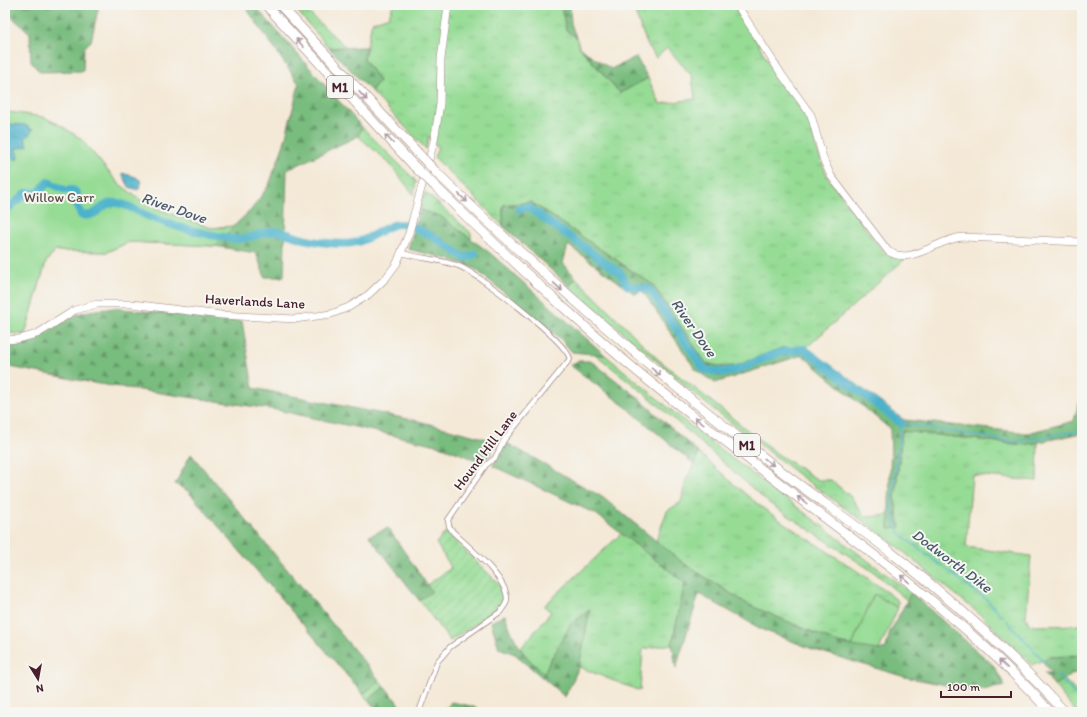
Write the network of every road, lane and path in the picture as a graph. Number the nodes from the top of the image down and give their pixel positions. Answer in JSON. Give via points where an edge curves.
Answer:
{"nodes":[{"id":1,"x":266,"y":5,"type":"edge"},
{"id":2,"x":280,"y":5,"type":"edge"},
{"id":3,"x":448,"y":5,"type":"edge"},
{"id":4,"x":737,"y":5,"type":"edge"},
{"id":5,"x":1082,"y":242,"type":"edge"},
{"id":6,"x":402,"y":253,"type":"junction"},
{"id":7,"x":5,"y":340,"type":"edge"},
{"id":8,"x":419,"y":712,"type":"edge"},
{"id":9,"x":1050,"y":712,"type":"edge"},
{"id":10,"x":1065,"y":712,"type":"edge"}],
"edges":[{"from":9,"to":1,"type":"highway","number":"M1","one_way":true,"bridge":true,"via":[[1005,665],[890,566],[613,352],[435,186]]},
{"from":2,"to":10,"type":"highway","number":"M1","one_way":true,"bridge":true,"via":[[435,171],[562,291],[694,403],[953,602],[1020,665]]},
{"from":3,"to":6,"type":"street","name":"Haverlands Lane","via":[[441,60],[440,104],[434,141]]},
{"from":4,"to":5,"type":"street","via":[[811,115],[831,176],[888,251],[897,256],[911,255],[951,238],[963,237]]},
{"from":6,"to":7,"type":"street","name":"Haverlands Lane","via":[[386,278],[373,291],[349,307],[331,314],[295,319],[244,317],[132,304],[97,304],[76,310],[37,334]]},
{"from":6,"to":8,"type":"street","name":"Hound Hill Lane","via":[[450,263],[476,275],[559,343],[569,354],[570,359],[486,465],[448,520],[453,532],[499,578],[507,599],[500,612],[450,647],[437,662]]}]}
